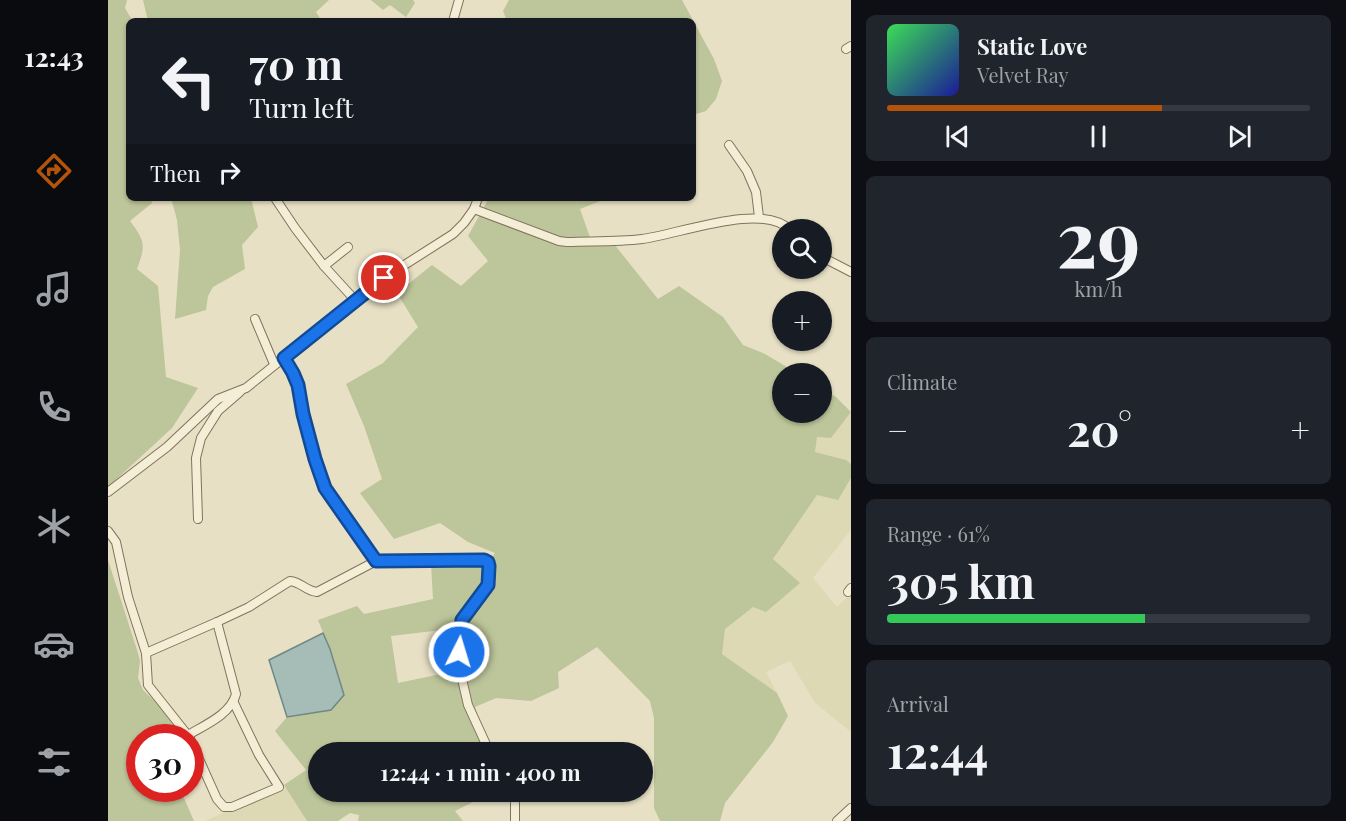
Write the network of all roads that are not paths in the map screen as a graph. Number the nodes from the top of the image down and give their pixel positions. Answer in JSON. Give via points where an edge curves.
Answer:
{"nodes":[{"id":1,"x":459,"y":0,"type":"edge"},
{"id":2,"x":454,"y":18,"type":"edge"},
{"id":3,"x":729,"y":145,"type":"dead end"},
{"id":4,"x":277,"y":201,"type":"edge"},
{"id":5,"x":477,"y":201,"type":"edge"},
{"id":6,"x":474,"y":209,"type":"junction"},
{"id":7,"x":759,"y":217,"type":"junction"},
{"id":8,"x":772,"y":220,"type":"edge"},
{"id":9,"x":348,"y":248,"type":"dead end"},
{"id":10,"x":832,"y":262,"type":"edge"},
{"id":11,"x":324,"y":266,"type":"junction"},
{"id":12,"x":851,"y":272,"type":"edge"},
{"id":13,"x":355,"y":300,"type":"junction"},
{"id":14,"x":255,"y":319,"type":"dead end"},
{"id":15,"x":284,"y":358,"type":"junction"},
{"id":16,"x":274,"y":364,"type":"junction"},
{"id":17,"x":246,"y":388,"type":"junction"},
{"id":18,"x":108,"y":492,"type":"edge"},
{"id":19,"x":198,"y":519,"type":"dead end"},
{"id":20,"x":108,"y":531,"type":"edge"},
{"id":21,"x":376,"y":561,"type":"junction"},
{"id":22,"x":217,"y":622,"type":"junction"},
{"id":23,"x":146,"y":653,"type":"junction"},
{"id":24,"x":234,"y":702,"type":"junction"},
{"id":25,"x":180,"y":724,"type":"edge"},
{"id":26,"x":204,"y":727,"type":"edge"},
{"id":27,"x":485,"y":742,"type":"edge"},
{"id":28,"x":204,"y":769,"type":"edge"},
{"id":29,"x":515,"y":802,"type":"edge"},
{"id":30,"x":851,"y":808,"type":"edge"},
{"id":31,"x":515,"y":821,"type":"edge"},
{"id":32,"x":837,"y":821,"type":"edge"}],
"edges":[{"from":1,"to":2,"type":"street"},
{"from":3,"to":7,"type":"street","via":[[756,192]]},
{"from":4,"to":11,"type":"street"},
{"from":5,"to":6,"type":"street"},
{"from":6,"to":7,"type":"street","via":[[567,242],[642,239]]},
{"from":6,"to":13,"type":"street","via":[[453,234]]},
{"from":7,"to":8,"type":"street"},
{"from":9,"to":11,"type":"street"},
{"from":10,"to":12,"type":"street"},
{"from":11,"to":13,"type":"street"},
{"from":13,"to":15,"type":"street"},
{"from":14,"to":16,"type":"street"},
{"from":15,"to":16,"type":"street"},
{"from":15,"to":21,"type":"street","via":[[298,385],[325,488]]},
{"from":16,"to":17,"type":"street"},
{"from":17,"to":18,"type":"street","via":[[218,399],[167,447]]},
{"from":17,"to":19,"type":"street","via":[[218,411],[201,438],[196,458]]},
{"from":20,"to":23,"type":"street","via":[[116,542]]},
{"from":21,"to":22,"type":"street","via":[[317,592],[290,581]]},
{"from":21,"to":27,"type":"street","via":[[488,562],[488,585],[462,620],[459,639],[459,666],[468,705]]},
{"from":22,"to":23,"type":"street"},
{"from":22,"to":24,"type":"street","via":[[236,694]]},
{"from":23,"to":25,"type":"street","via":[[148,685]]},
{"from":24,"to":26,"type":"street"},
{"from":24,"to":28,"type":"street","via":[[279,787],[224,807]]},
{"from":29,"to":31,"type":"street"},
{"from":30,"to":32,"type":"street"}]}
